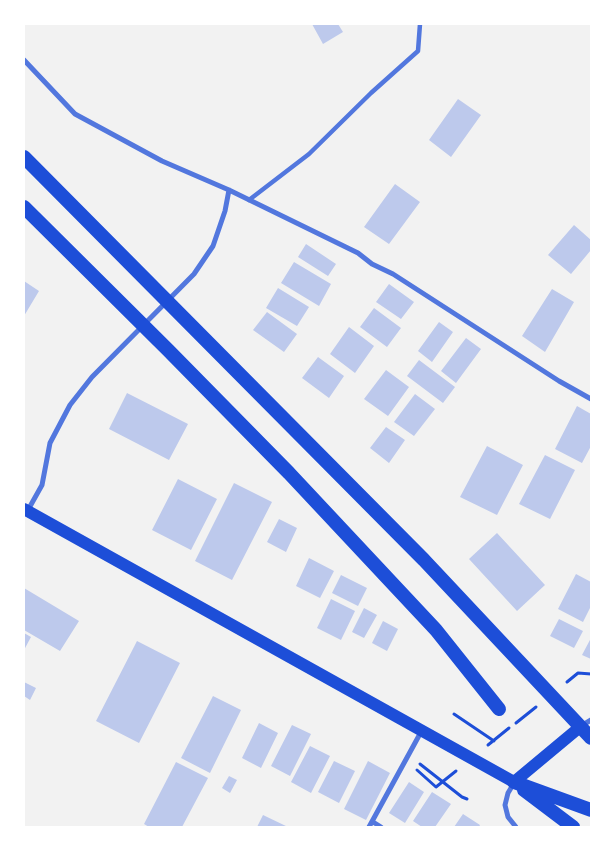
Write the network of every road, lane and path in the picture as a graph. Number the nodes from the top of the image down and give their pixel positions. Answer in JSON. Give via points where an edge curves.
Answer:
{"nodes":[{"id":1,"x":420,"y":24,"type":"edge"},
{"id":2,"x":24,"y":60,"type":"edge"},
{"id":3,"x":24,"y":157,"type":"edge"},
{"id":4,"x":229,"y":190,"type":"junction"},
{"id":5,"x":249,"y":200,"type":"junction"},
{"id":6,"x":24,"y":207,"type":"edge"},
{"id":7,"x":591,"y":399,"type":"edge"},
{"id":8,"x":25,"y":510,"type":"edge"},
{"id":9,"x":591,"y":674,"type":"edge"},
{"id":10,"x":563,"y":685,"type":"dead end"},
{"id":11,"x":540,"y":704,"type":"dead end"},
{"id":12,"x":499,"y":709,"type":"dead end"},
{"id":13,"x":454,"y":714,"type":"dead end"},
{"id":14,"x":586,"y":723,"type":"edge"},
{"id":15,"x":421,"y":732,"type":"junction"},
{"id":16,"x":591,"y":738,"type":"edge"},
{"id":17,"x":494,"y":741,"type":"junction"},
{"id":18,"x":486,"y":746,"type":"dead end"},
{"id":19,"x":458,"y":770,"type":"dead end"},
{"id":20,"x":514,"y":782,"type":"junction"},
{"id":21,"x":467,"y":799,"type":"dead end"},
{"id":22,"x":591,"y":810,"type":"edge"},
{"id":23,"x":373,"y":822,"type":"junction"},
{"id":24,"x":369,"y":827,"type":"edge"},
{"id":25,"x":381,"y":827,"type":"edge"},
{"id":26,"x":516,"y":827,"type":"edge"},
{"id":27,"x":573,"y":827,"type":"edge"}],
"edges":[{"from":1,"to":5,"type":"street","via":[[418,51],[309,154]]},
{"from":2,"to":4,"type":"street","via":[[75,114],[162,161]]},
{"from":3,"to":14,"type":"highway"},
{"from":4,"to":5,"type":"street"},
{"from":4,"to":8,"type":"street","via":[[212,246],[194,274],[100,369],[70,406],[50,443],[42,485]]},
{"from":5,"to":7,"type":"street","via":[[358,253]]},
{"from":6,"to":12,"type":"highway","via":[[289,473],[436,630]]},
{"from":8,"to":15,"type":"main road"},
{"from":9,"to":10,"type":"path","via":[[578,673]]},
{"from":11,"to":17,"type":"path"},
{"from":13,"to":17,"type":"path"},
{"from":14,"to":16,"type":"highway"},
{"from":14,"to":20,"type":"main road"},
{"from":15,"to":20,"type":"main road"},
{"from":15,"to":23,"type":"street"},
{"from":17,"to":18,"type":"path"},
{"from":19,"to":21,"type":"path","via":[[436,787],[416,769],[420,764],[462,797]]},
{"from":20,"to":22,"type":"highway"},
{"from":20,"to":26,"type":"street","via":[[505,805],[508,817]]},
{"from":20,"to":27,"type":"highway"},
{"from":23,"to":24,"type":"street"},
{"from":23,"to":25,"type":"street"}]}
